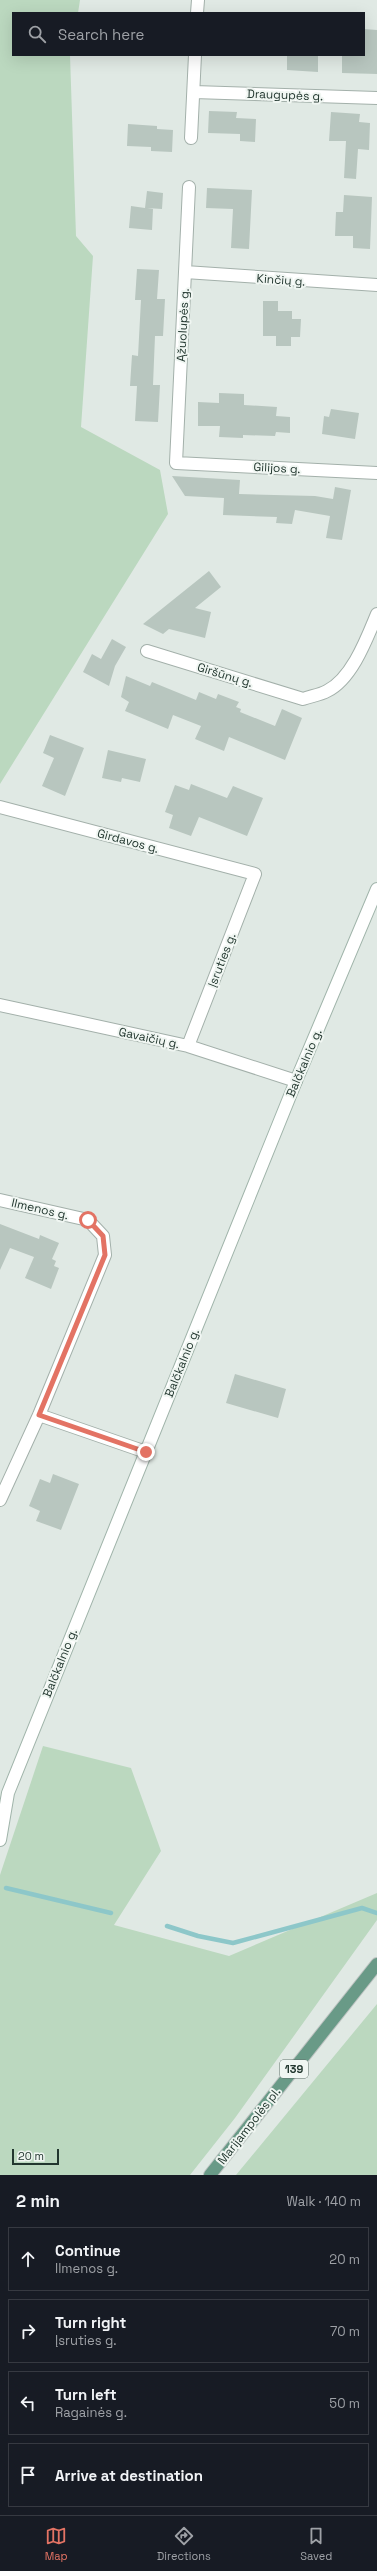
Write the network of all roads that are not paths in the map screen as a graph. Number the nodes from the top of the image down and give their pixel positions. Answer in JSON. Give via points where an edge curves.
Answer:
{"nodes":[{"id":1,"x":198,"y":0,"type":"edge"},
{"id":2,"x":197,"y":12,"type":"edge"},
{"id":3,"x":195,"y":56,"type":"edge"},
{"id":4,"x":194,"y":92,"type":"junction"},
{"id":5,"x":377,"y":98,"type":"edge"},
{"id":6,"x":191,"y":138,"type":"dead end"},
{"id":7,"x":189,"y":187,"type":"dead end"},
{"id":8,"x":185,"y":272,"type":"junction"},
{"id":9,"x":377,"y":285,"type":"edge"},
{"id":10,"x":176,"y":463,"type":"joint"},
{"id":11,"x":377,"y":473,"type":"edge"},
{"id":12,"x":377,"y":614,"type":"edge"},
{"id":13,"x":146,"y":651,"type":"dead end"},
{"id":14,"x":0,"y":807,"type":"edge"},
{"id":15,"x":255,"y":874,"type":"joint"},
{"id":16,"x":377,"y":889,"type":"edge"},
{"id":17,"x":0,"y":1005,"type":"edge"},
{"id":18,"x":188,"y":1046,"type":"junction"},
{"id":19,"x":296,"y":1081,"type":"junction"},
{"id":20,"x":0,"y":1200,"type":"edge"},
{"id":21,"x":39,"y":1415,"type":"junction"},
{"id":22,"x":146,"y":1452,"type":"junction"},
{"id":23,"x":0,"y":1500,"type":"edge"},
{"id":24,"x":0,"y":1840,"type":"edge"},
{"id":25,"x":377,"y":1964,"type":"edge"},
{"id":26,"x":210,"y":2175,"type":"edge"}],
"edges":[{"from":1,"to":2,"type":"street"},
{"from":3,"to":4,"type":"street"},
{"from":4,"to":5,"type":"street","name":"Draugupės g."},
{"from":4,"to":6,"type":"street"},
{"from":7,"to":8,"type":"street","name":"Ąžuolupės g."},
{"from":8,"to":9,"type":"street","name":"Kinčių g."},
{"from":8,"to":10,"type":"street","name":"Ąžuolupės g."},
{"from":10,"to":11,"type":"street","name":"Gilijos g."},
{"from":12,"to":13,"type":"street","name":"Giršūnų g.","via":[[361,653],[349,671],[328,691],[303,699]]},
{"from":14,"to":15,"type":"street","name":"Girdavos g."},
{"from":15,"to":18,"type":"street","name":"Įsruties g."},
{"from":16,"to":19,"type":"street","name":"Balčkalnio g."},
{"from":17,"to":18,"type":"street","name":"Gavaičių g."},
{"from":18,"to":19,"type":"street","name":"Gavaičių g."},
{"from":19,"to":22,"type":"street","name":"Balčkalnio g."},
{"from":20,"to":21,"type":"street","name":"Ilmenos g.","via":[[88,1220],[103,1236],[105,1255]]},
{"from":21,"to":22,"type":"street"},
{"from":21,"to":23,"type":"street"},
{"from":22,"to":24,"type":"street","name":"Balčkalnio g.","via":[[8,1793]]},
{"from":25,"to":26,"type":"main road","name":"Marijampolės pl.","number":"139"}]}
